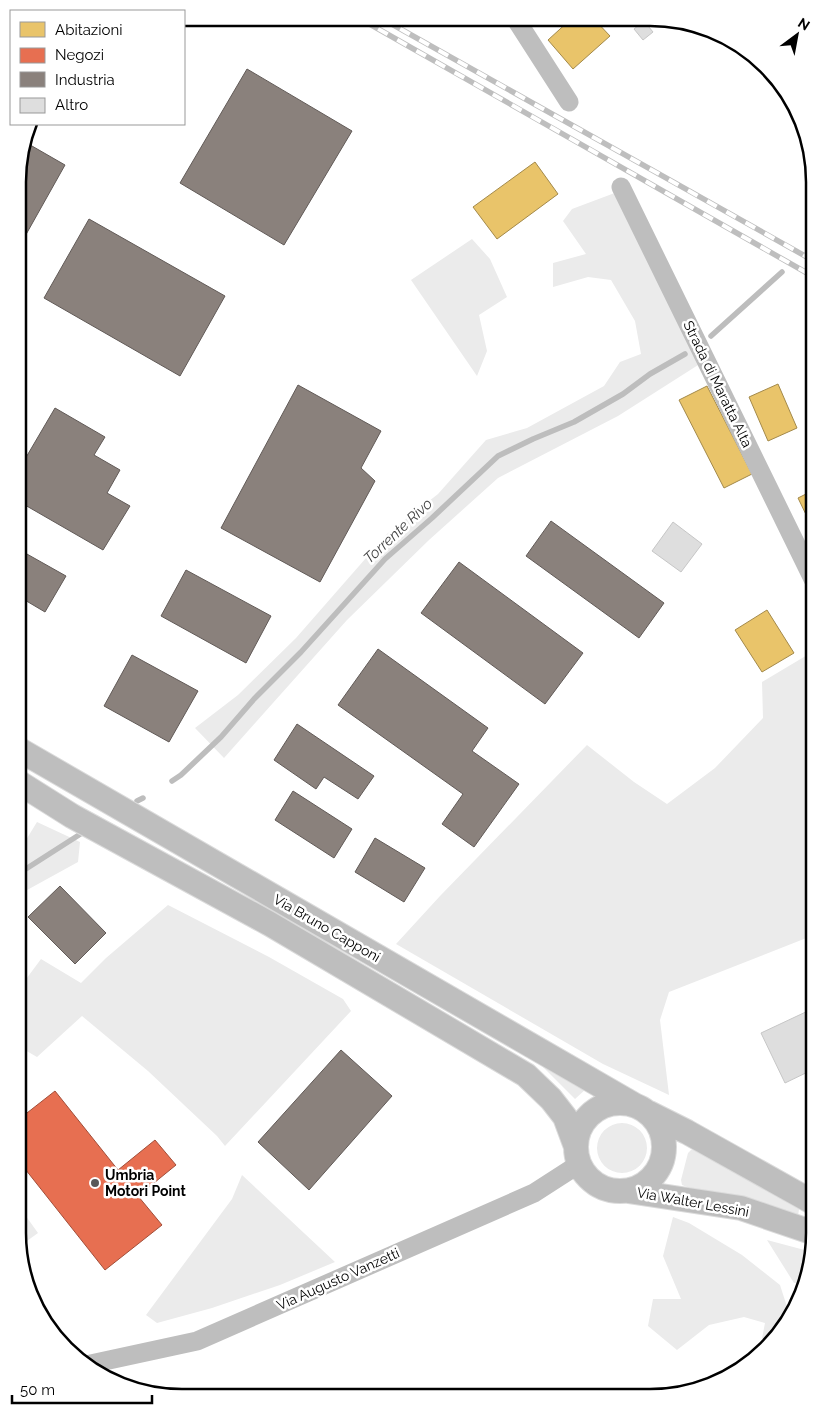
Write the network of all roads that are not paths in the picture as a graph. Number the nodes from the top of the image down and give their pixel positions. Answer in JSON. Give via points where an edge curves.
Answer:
{"nodes":[{"id":1,"x":520,"y":26,"type":"edge"},
{"id":2,"x":569,"y":102,"type":"dead end"},
{"id":3,"x":621,"y":187,"type":"dead end"},
{"id":4,"x":806,"y":564,"type":"edge"},
{"id":5,"x":26,"y":754,"type":"edge"},
{"id":6,"x":26,"y":787,"type":"edge"},
{"id":7,"x":642,"y":1109,"type":"junction"},
{"id":8,"x":577,"y":1154,"type":"junction"},
{"id":9,"x":628,"y":1191,"type":"junction"},
{"id":10,"x":805,"y":1198,"type":"edge"},
{"id":11,"x":805,"y":1230,"type":"edge"},
{"id":12,"x":96,"y":1363,"type":"edge"}],
"edges":[{"from":1,"to":2,"type":"street"},
{"from":3,"to":4,"type":"street","name":"Strada di Maratta Alta"},
{"from":5,"to":7,"type":"main road","name":"Via Bruno Capponi"},
{"from":6,"to":8,"type":"main road","name":"Via Bruno Capponi","via":[[72,816],[270,924],[526,1075],[565,1117]]},
{"from":7,"to":8,"type":"main road","via":[[622,1103],[596,1110],[579,1131]]},
{"from":7,"to":9,"type":"main road","via":[[658,1124],[664,1137],[665,1152],[653,1178]]},
{"from":7,"to":10,"type":"main road"},
{"from":8,"to":9,"type":"main road","via":[[587,1177],[598,1186],[613,1192]]},
{"from":8,"to":12,"type":"street","name":"Via Augusto Vanzetti","via":[[534,1193],[197,1341]]},
{"from":9,"to":11,"type":"main road","name":"Via Walter Lessini","via":[[741,1208]]}]}
